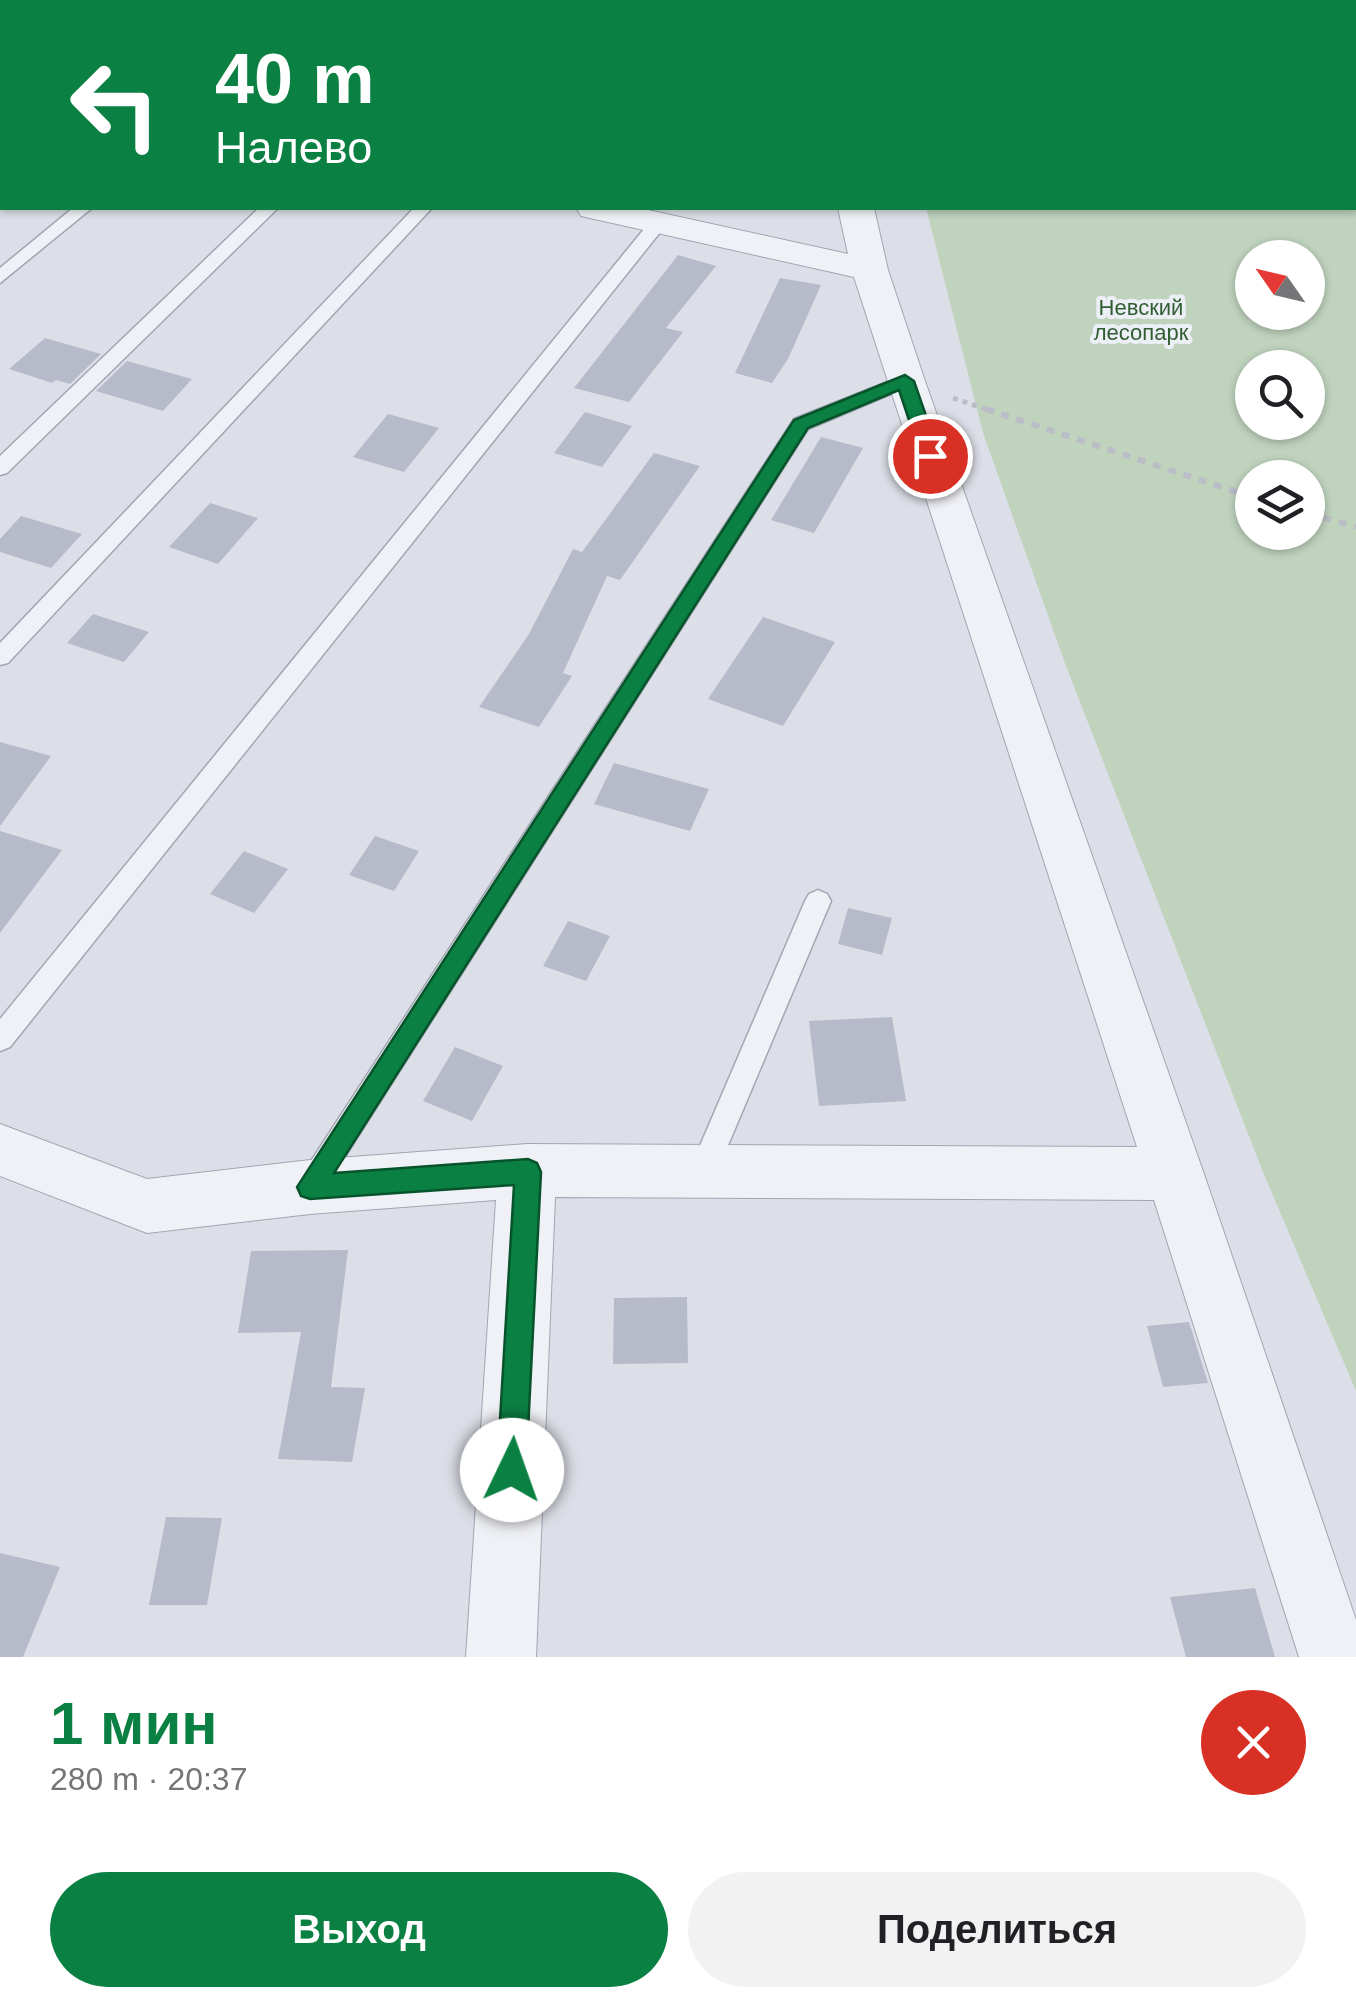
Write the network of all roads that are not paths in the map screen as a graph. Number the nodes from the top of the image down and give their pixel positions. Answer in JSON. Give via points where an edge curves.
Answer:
{"nodes":[{"id":1,"x":82,"y":210,"type":"edge"},
{"id":2,"x":267,"y":210,"type":"edge"},
{"id":3,"x":421,"y":210,"type":"edge"},
{"id":4,"x":603,"y":210,"type":"edge"},
{"id":5,"x":856,"y":210,"type":"edge"},
{"id":6,"x":658,"y":222,"type":"junction"},
{"id":7,"x":870,"y":270,"type":"junction"},
{"id":8,"x":0,"y":277,"type":"edge"},
{"id":9,"x":905,"y":381,"type":"junction"},
{"id":10,"x":0,"y":468,"type":"edge"},
{"id":11,"x":0,"y":656,"type":"edge"},
{"id":12,"x":818,"y":900,"type":"dead end"},
{"id":13,"x":0,"y":1039,"type":"edge"},
{"id":14,"x":0,"y":1150,"type":"edge"},
{"id":15,"x":704,"y":1169,"type":"junction"},
{"id":16,"x":528,"y":1172,"type":"junction"},
{"id":17,"x":1175,"y":1174,"type":"junction"},
{"id":18,"x":310,"y":1187,"type":"junction"},
{"id":19,"x":502,"y":1657,"type":"edge"},
{"id":20,"x":1334,"y":1657,"type":"edge"}],
"edges":[{"from":1,"to":8,"type":"lane"},
{"from":2,"to":10,"type":"lane"},
{"from":3,"to":11,"type":"lane"},
{"from":4,"to":6,"type":"street"},
{"from":5,"to":7,"type":"street"},
{"from":6,"to":7,"type":"street"},
{"from":6,"to":13,"type":"lane"},
{"from":7,"to":9,"type":"street"},
{"from":9,"to":17,"type":"street"},
{"from":9,"to":18,"type":"lane","via":[[801,424]]},
{"from":12,"to":15,"type":"lane"},
{"from":14,"to":18,"type":"street","via":[[147,1206]]},
{"from":15,"to":16,"type":"street"},
{"from":15,"to":17,"type":"street"},
{"from":16,"to":18,"type":"street"},
{"from":16,"to":19,"type":"street"},
{"from":17,"to":20,"type":"street"}]}
